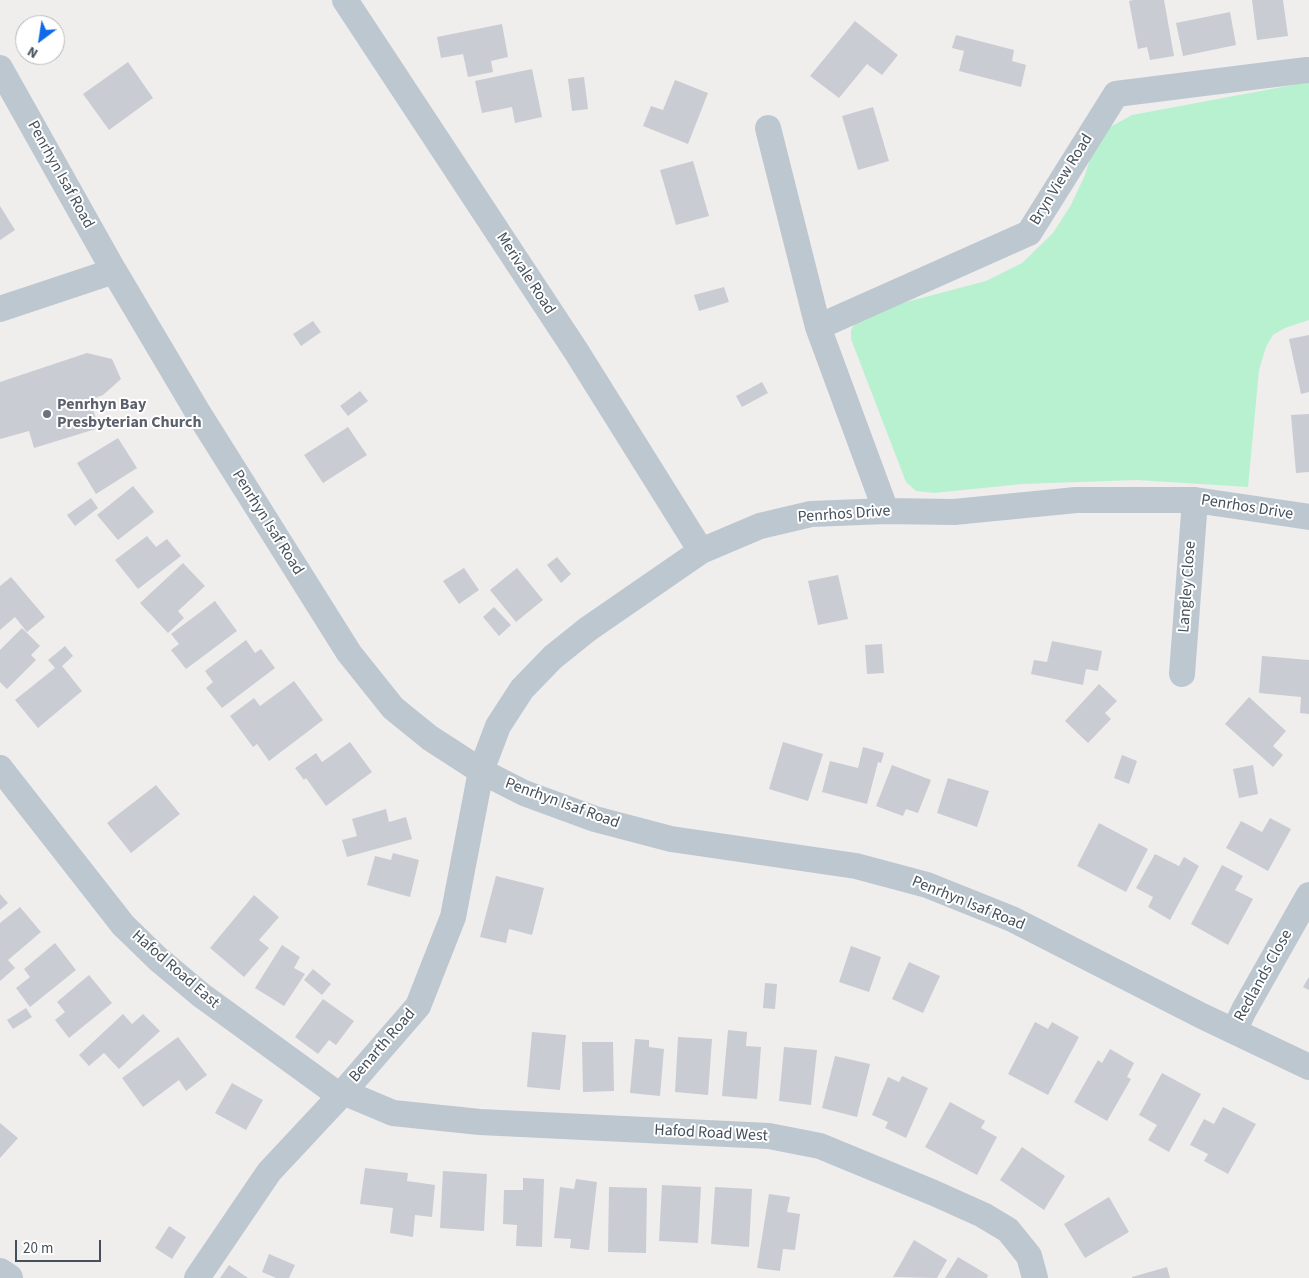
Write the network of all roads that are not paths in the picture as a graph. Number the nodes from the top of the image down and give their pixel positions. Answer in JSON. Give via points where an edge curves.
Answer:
{"nodes":[{"id":1,"x":345,"y":0,"type":"edge"},
{"id":2,"x":0,"y":68,"type":"edge"},
{"id":3,"x":1307,"y":70,"type":"dead end"},
{"id":4,"x":768,"y":128,"type":"dead end"},
{"id":5,"x":114,"y":271,"type":"junction"},
{"id":6,"x":0,"y":309,"type":"edge"},
{"id":7,"x":818,"y":327,"type":"junction"},
{"id":8,"x":1195,"y":500,"type":"junction"},
{"id":9,"x":886,"y":512,"type":"junction"},
{"id":10,"x":1309,"y":517,"type":"edge"},
{"id":11,"x":701,"y":551,"type":"junction"},
{"id":12,"x":1182,"y":674,"type":"dead end"},
{"id":13,"x":0,"y":768,"type":"edge"},
{"id":14,"x":481,"y":771,"type":"junction"},
{"id":15,"x":1309,"y":895,"type":"edge"},
{"id":16,"x":1234,"y":1031,"type":"junction"},
{"id":17,"x":1309,"y":1066,"type":"edge"},
{"id":18,"x":342,"y":1094,"type":"junction"},
{"id":19,"x":0,"y":1272,"type":"edge"},
{"id":20,"x":9,"y":1278,"type":"edge"},
{"id":21,"x":197,"y":1278,"type":"edge"},
{"id":22,"x":1036,"y":1278,"type":"edge"}],
"edges":[{"from":1,"to":11,"type":"street","name":"Merivale Road","via":[[576,351]]},
{"from":2,"to":5,"type":"street","name":"Penrhyn Isaf Road"},
{"from":3,"to":7,"type":"street","name":"Bryn View Road","via":[[1116,94],[1029,233]]},
{"from":4,"to":7,"type":"street"},
{"from":5,"to":6,"type":"street"},
{"from":5,"to":14,"type":"street","name":"Penrhyn Isaf Road","via":[[197,411],[349,653],[393,708],[430,738]]},
{"from":7,"to":9,"type":"street"},
{"from":8,"to":9,"type":"street","name":"Penrhos Drive","via":[[1076,500],[954,512]]},
{"from":8,"to":10,"type":"street","name":"Penrhos Drive"},
{"from":8,"to":12,"type":"street","name":"Langley Close"},
{"from":9,"to":11,"type":"street","name":"Penrhos Drive","via":[[811,514],[760,526]]},
{"from":11,"to":14,"type":"street","name":"Penrhos Drive","via":[[553,657],[522,690],[498,726]]},
{"from":13,"to":18,"type":"street","name":"Hafod Road East","via":[[123,925],[158,959],[201,995]]},
{"from":14,"to":16,"type":"street","name":"Penrhyn Isaf Road","via":[[524,793],[595,819],[670,839],[856,866],[927,885],[1012,919]]},
{"from":14,"to":18,"type":"street","name":"Benarth Road","via":[[453,917],[418,1006]]},
{"from":15,"to":16,"type":"street","name":"Redlands Close"},
{"from":16,"to":17,"type":"street","name":"Penrhyn Isaf Road"},
{"from":18,"to":21,"type":"street","name":"Benarth Road","via":[[269,1172]]},
{"from":18,"to":22,"type":"street","name":"Hafod Road West","via":[[394,1113],[480,1122],[769,1136],[820,1146],[934,1192],[1008,1230],[1029,1256]]},
{"from":19,"to":20,"type":"street"}]}
